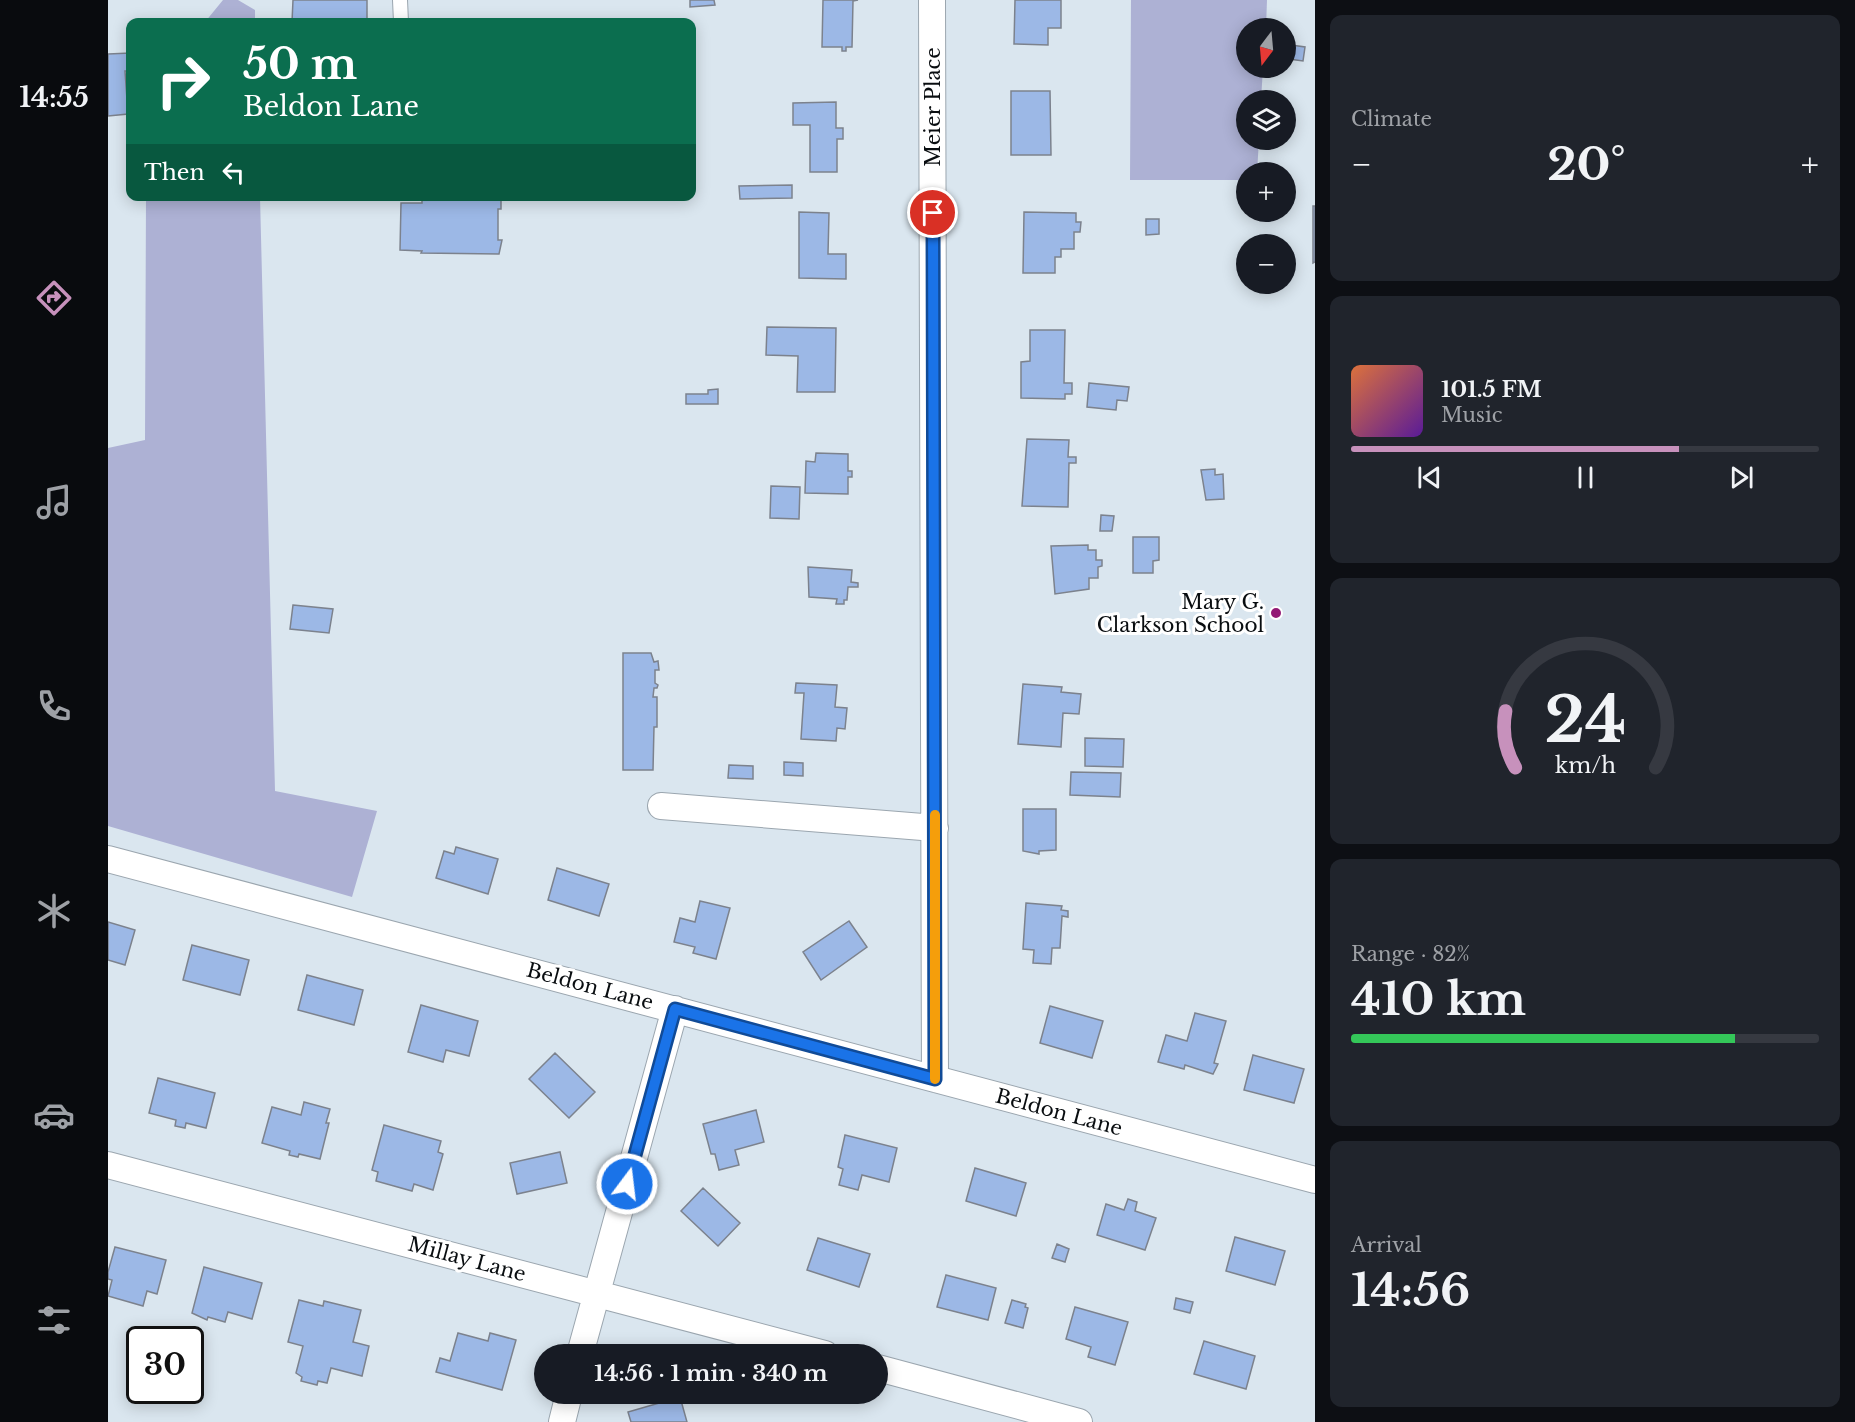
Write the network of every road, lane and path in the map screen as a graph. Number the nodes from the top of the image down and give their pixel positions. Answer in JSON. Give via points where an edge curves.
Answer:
{"nodes":[{"id":1,"x":400,"y":0,"type":"edge"},
{"id":2,"x":932,"y":0,"type":"edge"},
{"id":3,"x":401,"y":18,"type":"edge"},
{"id":4,"x":661,"y":806,"type":"dead end"},
{"id":5,"x":935,"y":828,"type":"junction"},
{"id":6,"x":108,"y":859,"type":"edge"},
{"id":7,"x":675,"y":1009,"type":"junction"},
{"id":8,"x":935,"y":1079,"type":"junction"},
{"id":9,"x":108,"y":1165,"type":"edge"},
{"id":10,"x":1315,"y":1180,"type":"edge"},
{"id":11,"x":596,"y":1294,"type":"junction"},
{"id":12,"x":583,"y":1344,"type":"edge"},
{"id":13,"x":787,"y":1344,"type":"edge"},
{"id":14,"x":888,"y":1371,"type":"edge"},
{"id":15,"x":566,"y":1404,"type":"edge"},
{"id":16,"x":562,"y":1422,"type":"edge"},
{"id":17,"x":1079,"y":1422,"type":"edge"}],
"edges":[{"from":1,"to":3,"type":"lane"},
{"from":2,"to":5,"type":"street","name":"Meier Place"},
{"from":4,"to":5,"type":"street"},
{"from":5,"to":8,"type":"street","name":"Meier Place"},
{"from":6,"to":7,"type":"street","name":"Beldon Lane"},
{"from":7,"to":8,"type":"street","name":"Beldon Lane"},
{"from":7,"to":11,"type":"street"},
{"from":8,"to":10,"type":"street","name":"Beldon Lane"},
{"from":9,"to":11,"type":"street","name":"Millay Lane"},
{"from":11,"to":12,"type":"street"},
{"from":11,"to":13,"type":"street","name":"Millay Lane"},
{"from":14,"to":17,"type":"street"},
{"from":15,"to":16,"type":"street"}]}
